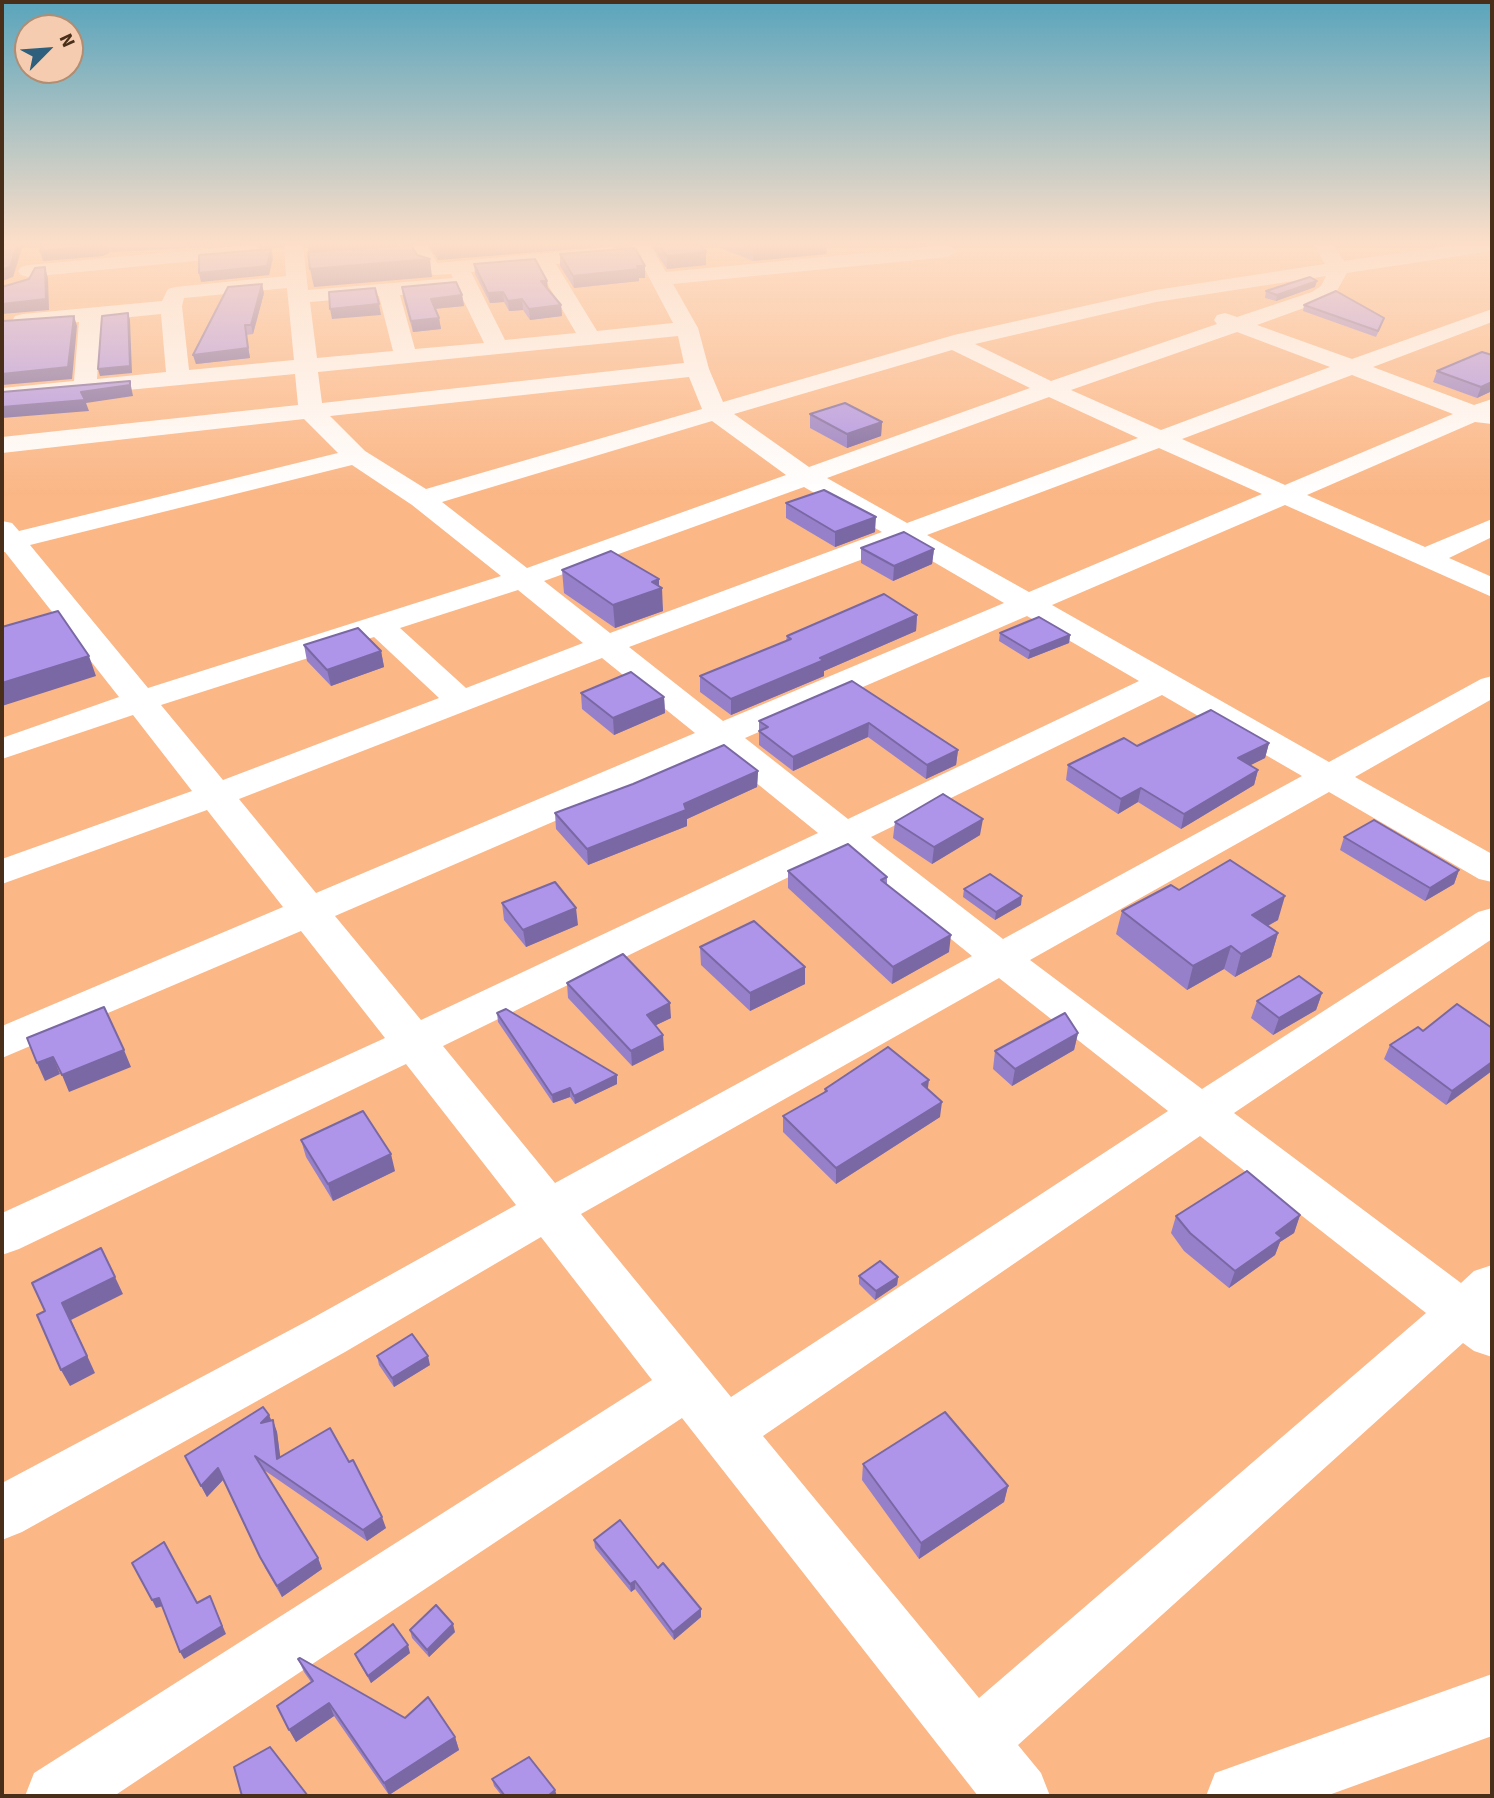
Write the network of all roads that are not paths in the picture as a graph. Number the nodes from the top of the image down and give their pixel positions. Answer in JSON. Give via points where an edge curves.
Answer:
{"nodes":[{"id":1,"x":687,"y":328,"type":"edge"},
{"id":2,"x":90,"y":329,"type":"edge"},
{"id":3,"x":173,"y":329,"type":"edge"},
{"id":4,"x":304,"y":329,"type":"edge"},
{"id":5,"x":399,"y":329,"type":"edge"},
{"id":6,"x":489,"y":329,"type":"edge"},
{"id":7,"x":585,"y":329,"type":"edge"},
{"id":8,"x":679,"y":329,"type":"edge"},
{"id":9,"x":1011,"y":329,"type":"edge"},
{"id":10,"x":1221,"y":329,"type":"edge"},
{"id":11,"x":1248,"y":329,"type":"edge"},
{"id":12,"x":1454,"y":329,"type":"edge"},
{"id":13,"x":591,"y":339,"type":"junction"},
{"id":14,"x":954,"y":342,"type":"junction"},
{"id":15,"x":498,"y":348,"type":"junction"},
{"id":16,"x":406,"y":357,"type":"junction"},
{"id":17,"x":1350,"y":367,"type":"junction"},
{"id":18,"x":307,"y":368,"type":"junction"},
{"id":19,"x":696,"y":369,"type":"junction"},
{"id":20,"x":178,"y":379,"type":"junction"},
{"id":21,"x":85,"y":388,"type":"junction"},
{"id":22,"x":1050,"y":389,"type":"junction"},
{"id":23,"x":2,"y":395,"type":"edge"},
{"id":24,"x":311,"y":412,"type":"junction"},
{"id":25,"x":715,"y":412,"type":"junction"},
{"id":26,"x":1487,"y":413,"type":"edge"},
{"id":27,"x":1163,"y":439,"type":"junction"},
{"id":28,"x":2,"y":445,"type":"edge"},
{"id":29,"x":356,"y":456,"type":"junction"},
{"id":30,"x":806,"y":477,"type":"junction"},
{"id":31,"x":1284,"y":495,"type":"junction"},
{"id":32,"x":422,"y":499,"type":"junction"},
{"id":33,"x":1492,"y":527,"type":"edge"},
{"id":34,"x":905,"y":534,"type":"junction"},
{"id":35,"x":5,"y":538,"type":"edge"},
{"id":36,"x":1426,"y":558,"type":"junction"},
{"id":37,"x":523,"y":579,"type":"junction"},
{"id":38,"x":1492,"y":588,"type":"edge"},
{"id":39,"x":1028,"y":604,"type":"junction"},
{"id":40,"x":379,"y":625,"type":"junction"},
{"id":41,"x":606,"y":645,"type":"junction"},
{"id":42,"x":1163,"y":682,"type":"junction"},
{"id":43,"x":1492,"y":686,"type":"edge"},
{"id":44,"x":140,"y":701,"type":"junction"},
{"id":45,"x":461,"y":701,"type":"junction"},
{"id":46,"x":720,"y":736,"type":"junction"},
{"id":47,"x":2,"y":749,"type":"edge"},
{"id":48,"x":1329,"y":776,"type":"junction"},
{"id":49,"x":216,"y":795,"type":"junction"},
{"id":50,"x":846,"y":836,"type":"junction"},
{"id":51,"x":1492,"y":870,"type":"edge"},
{"id":52,"x":2,"y":872,"type":"edge"},
{"id":53,"x":309,"y":912,"type":"junction"},
{"id":54,"x":1492,"y":921,"type":"edge"},
{"id":55,"x":1001,"y":959,"type":"junction"},
{"id":56,"x":414,"y":1042,"type":"junction"},
{"id":57,"x":2,"y":1043,"type":"edge"},
{"id":58,"x":1201,"y":1112,"type":"junction"},
{"id":59,"x":548,"y":1210,"type":"junction"},
{"id":60,"x":2,"y":1235,"type":"edge"},
{"id":61,"x":1482,"y":1311,"type":"edge"},
{"id":62,"x":689,"y":1385,"type":"junction"},
{"id":63,"x":726,"y":1431,"type":"junction"},
{"id":64,"x":2,"y":1513,"type":"edge"},
{"id":65,"x":1492,"y":1705,"type":"edge"},
{"id":66,"x":975,"y":1742,"type":"junction"},
{"id":67,"x":57,"y":1796,"type":"edge"},
{"id":68,"x":1018,"y":1796,"type":"edge"},
{"id":69,"x":1238,"y":1796,"type":"edge"}],
"edges":[{"from":1,"to":19,"type":"street"},
{"from":2,"to":21,"type":"street"},
{"from":3,"to":20,"type":"street"},
{"from":4,"to":18,"type":"street"},
{"from":5,"to":16,"type":"street"},
{"from":6,"to":15,"type":"street"},
{"from":7,"to":13,"type":"street"},
{"from":8,"to":13,"type":"street"},
{"from":9,"to":14,"type":"street"},
{"from":10,"to":22,"type":"street"},
{"from":11,"to":17,"type":"street"},
{"from":12,"to":17,"type":"street"},
{"from":13,"to":15,"type":"street"},
{"from":14,"to":22,"type":"street"},
{"from":14,"to":25,"type":"street"},
{"from":15,"to":16,"type":"street"},
{"from":16,"to":18,"type":"street"},
{"from":17,"to":26,"type":"street"},
{"from":17,"to":27,"type":"street"},
{"from":18,"to":20,"type":"street"},
{"from":18,"to":24,"type":"street"},
{"from":19,"to":24,"type":"street"},
{"from":19,"to":25,"type":"street"},
{"from":20,"to":21,"type":"street"},
{"from":21,"to":23,"type":"street"},
{"from":22,"to":27,"type":"street"},
{"from":22,"to":30,"type":"street"},
{"from":24,"to":28,"type":"street"},
{"from":24,"to":29,"type":"street"},
{"from":25,"to":30,"type":"street"},
{"from":25,"to":32,"type":"street"},
{"from":26,"to":31,"type":"street"},
{"from":27,"to":31,"type":"street"},
{"from":27,"to":34,"type":"street"},
{"from":29,"to":32,"type":"street"},
{"from":29,"to":35,"type":"street"},
{"from":30,"to":34,"type":"street"},
{"from":30,"to":37,"type":"street"},
{"from":31,"to":36,"type":"street"},
{"from":31,"to":39,"type":"street"},
{"from":32,"to":37,"type":"street"},
{"from":33,"to":36,"type":"street"},
{"from":34,"to":39,"type":"street"},
{"from":34,"to":41,"type":"street"},
{"from":35,"to":44,"type":"street","via":[[53,620]]},
{"from":36,"to":38,"type":"street"},
{"from":37,"to":40,"type":"street"},
{"from":37,"to":41,"type":"street"},
{"from":39,"to":42,"type":"street"},
{"from":39,"to":46,"type":"street"},
{"from":40,"to":44,"type":"street"},
{"from":40,"to":45,"type":"street"},
{"from":41,"to":45,"type":"street"},
{"from":41,"to":46,"type":"street"},
{"from":42,"to":48,"type":"street"},
{"from":42,"to":50,"type":"street"},
{"from":43,"to":48,"type":"street"},
{"from":44,"to":47,"type":"street"},
{"from":44,"to":49,"type":"street"},
{"from":45,"to":49,"type":"street"},
{"from":46,"to":50,"type":"street"},
{"from":46,"to":53,"type":"street"},
{"from":48,"to":51,"type":"street"},
{"from":48,"to":55,"type":"street"},
{"from":49,"to":52,"type":"street"},
{"from":49,"to":53,"type":"street"},
{"from":50,"to":55,"type":"street"},
{"from":50,"to":56,"type":"street"},
{"from":53,"to":56,"type":"street"},
{"from":53,"to":57,"type":"street"},
{"from":54,"to":58,"type":"street"},
{"from":55,"to":58,"type":"street"},
{"from":55,"to":59,"type":"street"},
{"from":56,"to":59,"type":"street"},
{"from":56,"to":60,"type":"street"},
{"from":58,"to":61,"type":"street"},
{"from":58,"to":63,"type":"street"},
{"from":59,"to":62,"type":"street"},
{"from":59,"to":64,"type":"street"},
{"from":61,"to":66,"type":"street"},
{"from":62,"to":63,"type":"street"},
{"from":62,"to":67,"type":"street"},
{"from":63,"to":66,"type":"street"},
{"from":65,"to":69,"type":"street"},
{"from":66,"to":68,"type":"street"}]}
